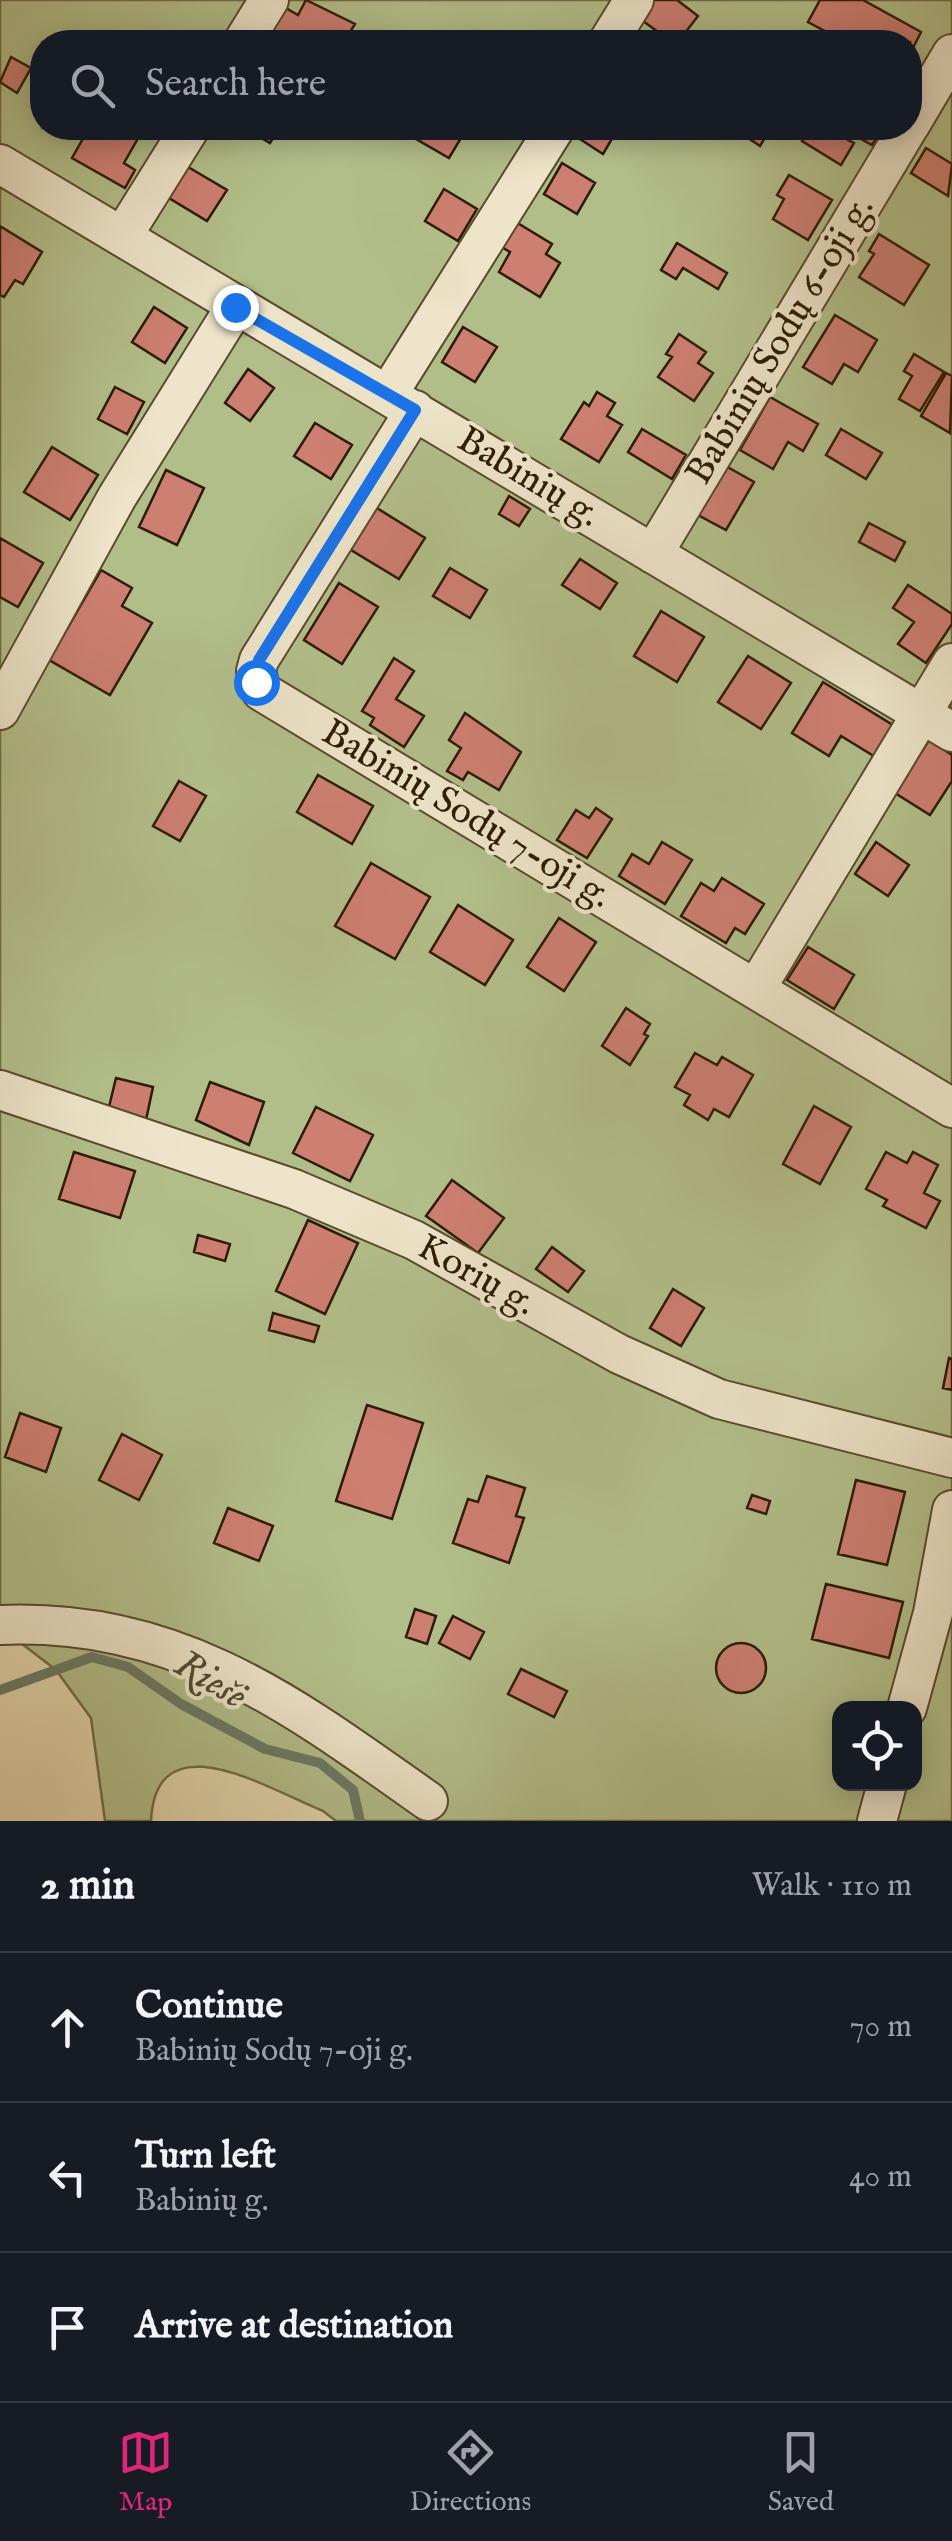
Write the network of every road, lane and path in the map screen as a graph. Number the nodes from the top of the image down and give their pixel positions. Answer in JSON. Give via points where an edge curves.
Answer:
{"nodes":[{"id":1,"x":269,"y":0,"type":"edge"},
{"id":2,"x":634,"y":0,"type":"edge"},
{"id":3,"x":250,"y":30,"type":"edge"},
{"id":4,"x":615,"y":30,"type":"edge"},
{"id":5,"x":952,"y":54,"type":"edge"},
{"id":6,"x":922,"y":104,"type":"edge"},
{"id":7,"x":183,"y":140,"type":"edge"},
{"id":8,"x":548,"y":140,"type":"edge"},
{"id":9,"x":901,"y":140,"type":"edge"},
{"id":10,"x":0,"y":164,"type":"edge"},
{"id":11,"x":122,"y":238,"type":"junction"},
{"id":12,"x":235,"y":307,"type":"junction"},
{"id":13,"x":402,"y":402,"type":"junction"},
{"id":14,"x":653,"y":554,"type":"junction"},
{"id":15,"x":952,"y":663,"type":"edge"},
{"id":16,"x":0,"y":710,"type":"edge"},
{"id":17,"x":937,"y":723,"type":"edge"},
{"id":18,"x":757,"y":987,"type":"junction"},
{"id":19,"x":0,"y":1090,"type":"edge"},
{"id":20,"x":952,"y":1108,"type":"edge"},
{"id":21,"x":952,"y":1458,"type":"edge"},
{"id":22,"x":952,"y":1510,"type":"edge"},
{"id":23,"x":0,"y":1624,"type":"edge"},
{"id":24,"x":909,"y":1701,"type":"edge"},
{"id":25,"x":885,"y":1791,"type":"edge"},
{"id":26,"x":428,"y":1801,"type":"dead end"},
{"id":27,"x":877,"y":1821,"type":"edge"}],
"edges":[{"from":1,"to":3,"type":"street"},
{"from":2,"to":4,"type":"street"},
{"from":5,"to":6,"type":"street","name":"Babinių Sodų 6-oji g."},
{"from":7,"to":11,"type":"street"},
{"from":8,"to":13,"type":"street"},
{"from":9,"to":14,"type":"street","name":"Babinių Sodų 6-oji g."},
{"from":10,"to":11,"type":"street","name":"Babinių g."},
{"from":11,"to":12,"type":"street","name":"Babinių g."},
{"from":12,"to":13,"type":"street","name":"Babinių g."},
{"from":12,"to":16,"type":"street","via":[[117,497]]},
{"from":13,"to":14,"type":"street","name":"Babinių g."},
{"from":13,"to":18,"type":"street","name":"Babinių Sodų 7-oji g.","via":[[259,660],[261,691]]},
{"from":14,"to":17,"type":"street","name":"Babinių g."},
{"from":15,"to":17,"type":"street"},
{"from":17,"to":18,"type":"street"},
{"from":18,"to":20,"type":"street","name":"Babinių Sodų 7-oji g."},
{"from":19,"to":21,"type":"street","name":"Korių g.","via":[[294,1189],[719,1399]]},
{"from":22,"to":24,"type":"street"},
{"from":23,"to":26,"type":"street","via":[[110,1632],[202,1660],[288,1702]]},
{"from":25,"to":27,"type":"street"}]}
